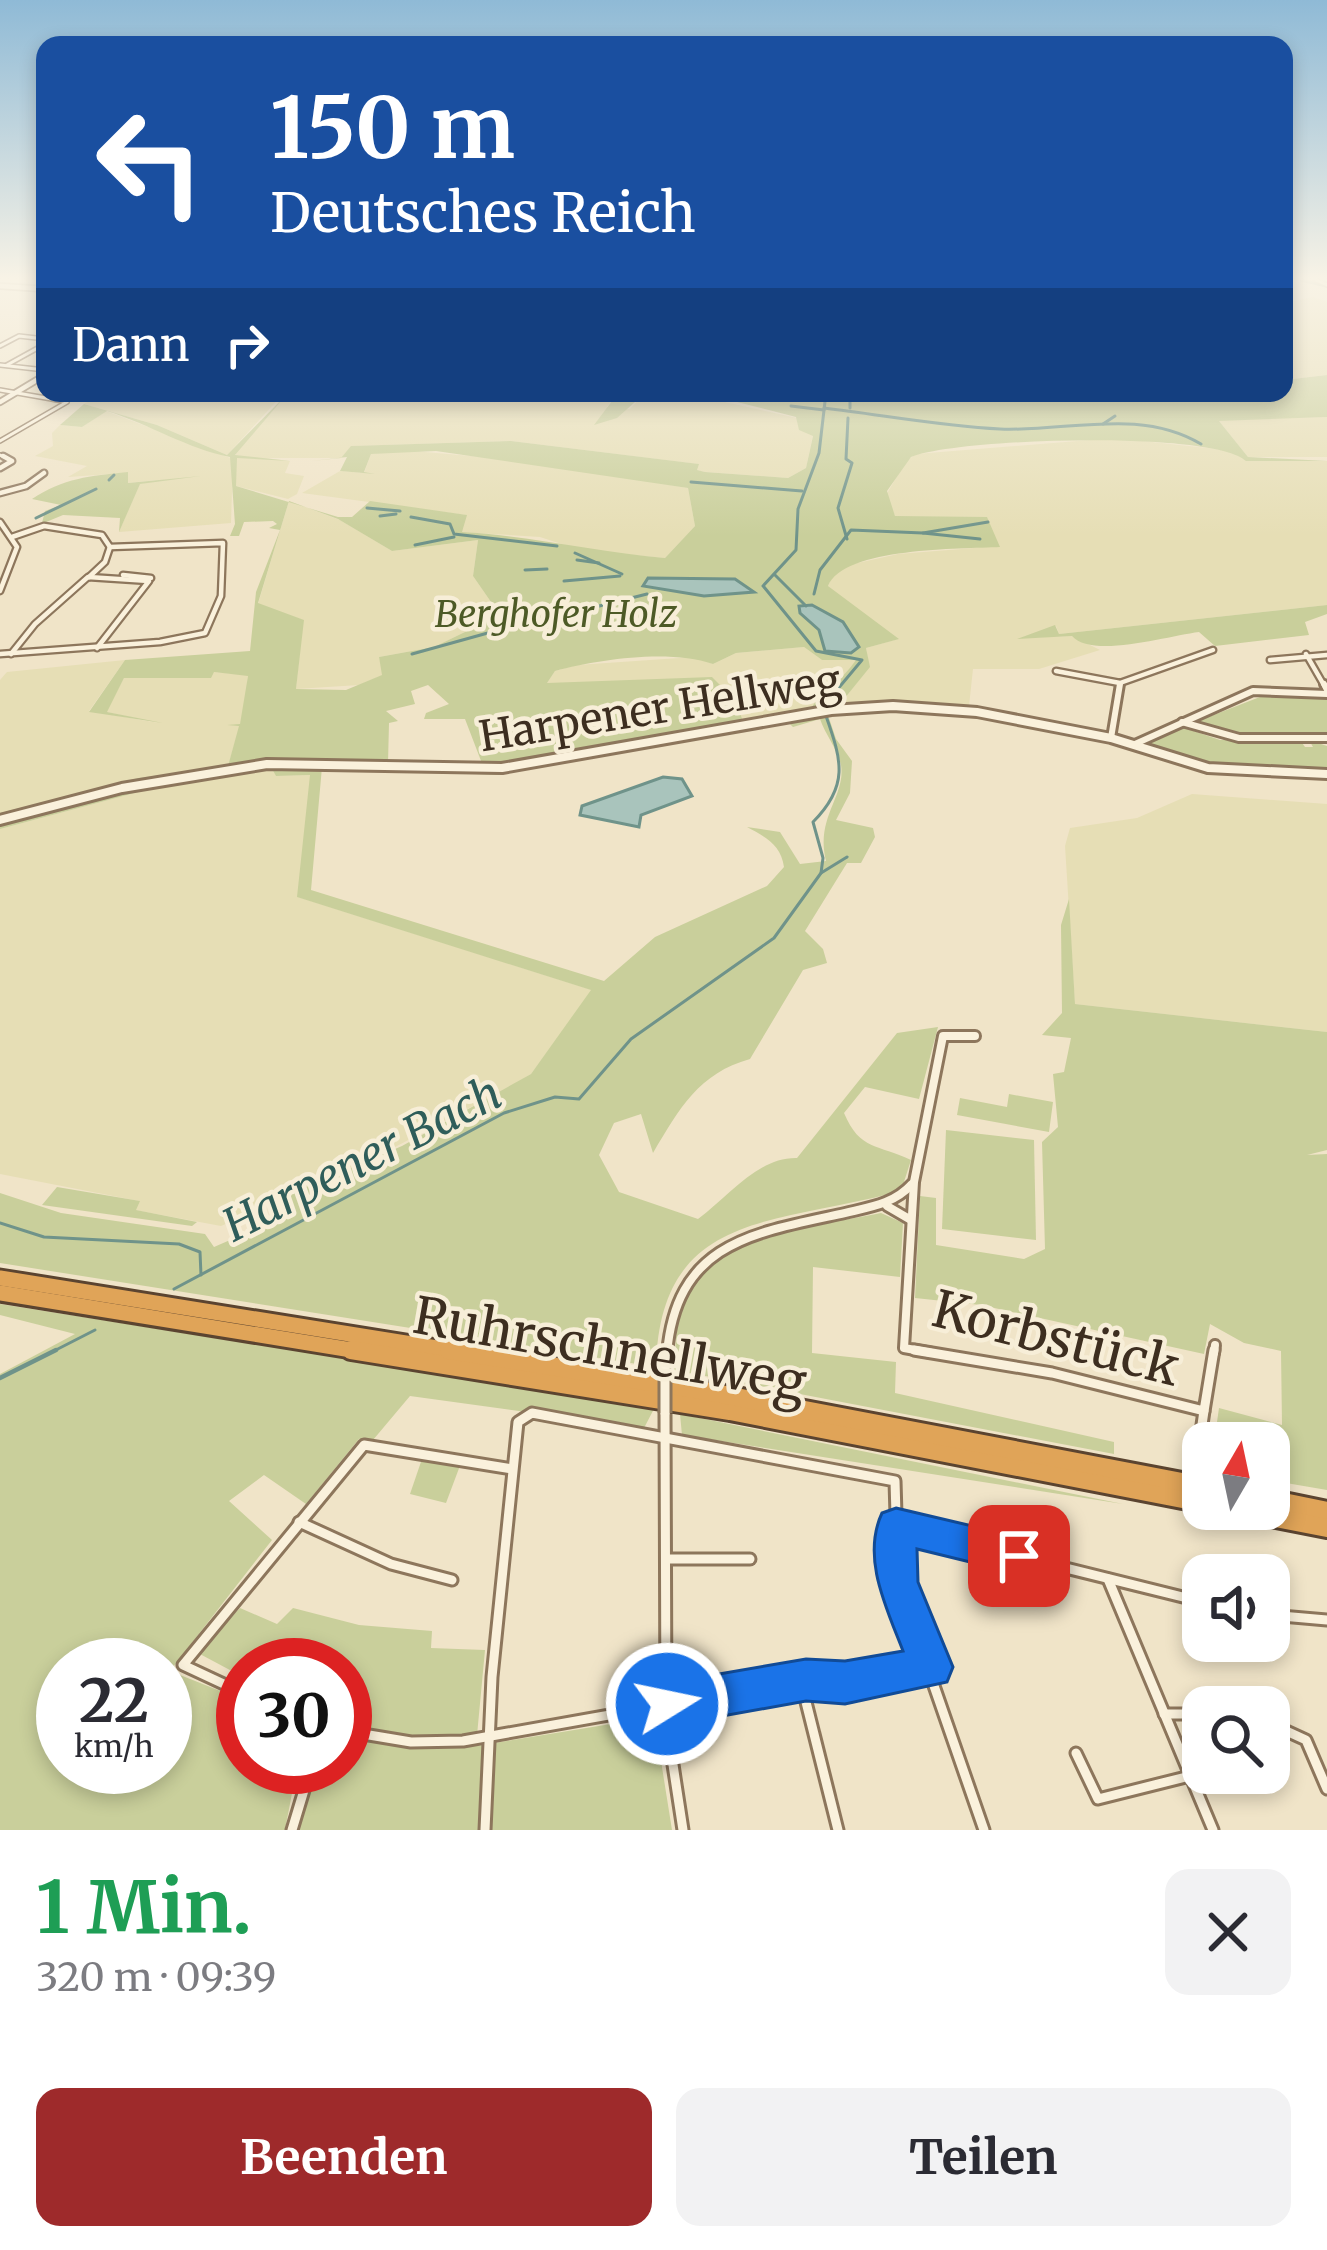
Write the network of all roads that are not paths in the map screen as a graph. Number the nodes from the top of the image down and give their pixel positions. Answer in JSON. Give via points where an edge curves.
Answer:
{"nodes":[{"id":1,"x":5,"y":365,"type":"edge"},
{"id":2,"x":36,"y":370,"type":"edge"},
{"id":3,"x":36,"y":378,"type":"edge"},
{"id":4,"x":0,"y":390,"type":"edge"},
{"id":5,"x":15,"y":393,"type":"junction"},
{"id":6,"x":36,"y":397,"type":"edge"},
{"id":7,"x":0,"y":402,"type":"edge"},
{"id":8,"x":67,"y":402,"type":"edge"},
{"id":9,"x":0,"y":441,"type":"edge"},
{"id":10,"x":0,"y":455,"type":"edge"},
{"id":11,"x":0,"y":469,"type":"edge"},
{"id":12,"x":44,"y":473,"type":"dead end"},
{"id":13,"x":0,"y":493,"type":"edge"},
{"id":14,"x":0,"y":523,"type":"edge"},
{"id":15,"x":12,"y":537,"type":"junction"},
{"id":16,"x":110,"y":547,"type":"junction"},
{"id":17,"x":88,"y":577,"type":"junction"},
{"id":18,"x":0,"y":591,"type":"edge"},
{"id":19,"x":98,"y":648,"type":"junction"},
{"id":20,"x":1213,"y":650,"type":"dead end"},
{"id":21,"x":0,"y":654,"type":"edge"},
{"id":22,"x":11,"y":654,"type":"junction"},
{"id":23,"x":1306,"y":655,"type":"junction"},
{"id":24,"x":1327,"y":655,"type":"edge"},
{"id":25,"x":1270,"y":660,"type":"dead end"},
{"id":26,"x":1057,"y":671,"type":"dead end"},
{"id":27,"x":1120,"y":682,"type":"junction"},
{"id":28,"x":1327,"y":692,"type":"edge"},
{"id":29,"x":1182,"y":722,"type":"junction"},
{"id":30,"x":1111,"y":737,"type":"junction"},
{"id":31,"x":1327,"y":739,"type":"edge"},
{"id":32,"x":1136,"y":744,"type":"junction"},
{"id":33,"x":1327,"y":774,"type":"edge"},
{"id":34,"x":0,"y":820,"type":"edge"},
{"id":35,"x":975,"y":1036,"type":"dead end"},
{"id":36,"x":914,"y":1181,"type":"junction"},
{"id":37,"x":884,"y":1204,"type":"junction"},
{"id":38,"x":911,"y":1221,"type":"junction"},
{"id":39,"x":0,"y":1278,"type":"edge"},
{"id":40,"x":0,"y":1293,"type":"edge"},
{"id":41,"x":1215,"y":1345,"type":"dead end"},
{"id":42,"x":1204,"y":1411,"type":"junction"},
{"id":43,"x":1202,"y":1422,"type":"edge"},
{"id":44,"x":666,"y":1436,"type":"junction"},
{"id":45,"x":512,"y":1469,"type":"junction"},
{"id":46,"x":1182,"y":1482,"type":"edge"},
{"id":47,"x":1182,"y":1499,"type":"edge"},
{"id":48,"x":1290,"y":1503,"type":"edge"},
{"id":49,"x":1327,"y":1511,"type":"edge"},
{"id":50,"x":1290,"y":1521,"type":"edge"},
{"id":51,"x":299,"y":1522,"type":"junction"},
{"id":52,"x":896,"y":1526,"type":"junction"},
{"id":53,"x":1327,"y":1528,"type":"edge"},
{"id":54,"x":666,"y":1559,"type":"junction"},
{"id":55,"x":750,"y":1559,"type":"dead end"},
{"id":56,"x":1108,"y":1578,"type":"junction"},
{"id":57,"x":452,"y":1580,"type":"dead end"},
{"id":58,"x":1182,"y":1597,"type":"edge"},
{"id":59,"x":1290,"y":1617,"type":"edge"},
{"id":60,"x":1327,"y":1620,"type":"edge"},
{"id":61,"x":931,"y":1667,"type":"junction"},
{"id":62,"x":801,"y":1681,"type":"junction"},
{"id":63,"x":216,"y":1683,"type":"edge"},
{"id":64,"x":667,"y":1704,"type":"junction"},
{"id":65,"x":1164,"y":1714,"type":"junction"},
{"id":66,"x":1182,"y":1714,"type":"edge"},
{"id":67,"x":1290,"y":1733,"type":"edge"},
{"id":68,"x":372,"y":1736,"type":"edge"},
{"id":69,"x":486,"y":1738,"type":"junction"},
{"id":70,"x":1076,"y":1753,"type":"dead end"},
{"id":71,"x":1182,"y":1757,"type":"edge"},
{"id":72,"x":1182,"y":1778,"type":"edge"},
{"id":73,"x":1327,"y":1789,"type":"edge"},
{"id":74,"x":303,"y":1794,"type":"edge"},
{"id":75,"x":1198,"y":1794,"type":"edge"},
{"id":76,"x":292,"y":1830,"type":"edge"},
{"id":77,"x":485,"y":1830,"type":"edge"},
{"id":78,"x":683,"y":1830,"type":"edge"},
{"id":79,"x":838,"y":1830,"type":"edge"},
{"id":80,"x":984,"y":1830,"type":"edge"},
{"id":81,"x":1213,"y":1830,"type":"edge"}],
"edges":[{"from":1,"to":2,"type":"street"},
{"from":3,"to":5,"type":"street"},
{"from":4,"to":5,"type":"street"},
{"from":5,"to":6,"type":"street"},
{"from":5,"to":7,"type":"street"},
{"from":8,"to":9,"type":"street"},
{"from":10,"to":11,"type":"street","via":[[12,461]]},
{"from":12,"to":13,"type":"street"},
{"from":14,"to":15,"type":"street"},
{"from":15,"to":16,"type":"street","via":[[50,526],[102,535]]},
{"from":15,"to":18,"type":"street","via":[[17,552]]},
{"from":16,"to":17,"type":"street"},
{"from":16,"to":19,"type":"street","via":[[224,543],[221,596],[197,638]]},
{"from":17,"to":19,"type":"street","via":[[149,581]]},
{"from":17,"to":22,"type":"street"},
{"from":19,"to":22,"type":"street"},
{"from":20,"to":27,"type":"street"},
{"from":21,"to":22,"type":"street"},
{"from":23,"to":24,"type":"street"},
{"from":23,"to":25,"type":"street"},
{"from":23,"to":28,"type":"street"},
{"from":26,"to":27,"type":"street"},
{"from":27,"to":30,"type":"street"},
{"from":28,"to":29,"type":"street","via":[[1254,691]]},
{"from":29,"to":31,"type":"street","via":[[1239,738]]},
{"from":29,"to":32,"type":"street"},
{"from":30,"to":32,"type":"street","name":"Harpener Hellweg"},
{"from":30,"to":34,"type":"street","name":"Harpener Hellweg","via":[[976,712],[862,707],[502,768],[267,764],[122,788]]},
{"from":32,"to":33,"type":"street","name":"Harpener Hellweg","via":[[1208,768]]},
{"from":35,"to":36,"type":"street","name":"Korbstück","via":[[943,1036]]},
{"from":36,"to":37,"type":"street"},
{"from":36,"to":38,"type":"street","name":"Korbstück"},
{"from":37,"to":38,"type":"street"},
{"from":37,"to":44,"type":"street","bridge":true,"via":[[747,1236],[703,1257],[669,1314]]},
{"from":38,"to":42,"type":"street","name":"Korbstück","via":[[904,1348]]},
{"from":39,"to":46,"type":"highway","name":"Ruhrschnellweg","via":[[711,1391]]},
{"from":40,"to":47,"type":"highway","name":"Ruhrschnellweg","via":[[730,1411]]},
{"from":41,"to":42,"type":"street","name":"Korbstück"},
{"from":42,"to":43,"type":"street","name":"Korbstück"},
{"from":44,"to":45,"type":"street","via":[[524,1414]]},
{"from":44,"to":52,"type":"street","via":[[886,1476],[898,1491]]},
{"from":44,"to":54,"type":"street"},
{"from":45,"to":51,"type":"street","via":[[364,1445]]},
{"from":45,"to":69,"type":"street"},
{"from":48,"to":49,"type":"highway"},
{"from":50,"to":53,"type":"highway"},
{"from":51,"to":57,"type":"street","via":[[392,1564]]},
{"from":51,"to":63,"type":"street","via":[[183,1665]]},
{"from":52,"to":56,"type":"street"},
{"from":52,"to":61,"type":"street","via":[[898,1582]]},
{"from":54,"to":55,"type":"street"},
{"from":54,"to":64,"type":"street"},
{"from":56,"to":58,"type":"street"},
{"from":56,"to":65,"type":"street"},
{"from":59,"to":60,"type":"street"},
{"from":61,"to":62,"type":"street"},
{"from":61,"to":80,"type":"street"},
{"from":62,"to":64,"type":"street"},
{"from":62,"to":79,"type":"street"},
{"from":64,"to":69,"type":"street"},
{"from":64,"to":78,"type":"street"},
{"from":65,"to":66,"type":"street"},
{"from":65,"to":71,"type":"street"},
{"from":67,"to":73,"type":"street","via":[[1306,1740]]},
{"from":68,"to":69,"type":"street"},
{"from":69,"to":77,"type":"street"},
{"from":70,"to":72,"type":"street","via":[[1098,1799]]},
{"from":74,"to":76,"type":"street"},
{"from":75,"to":81,"type":"street"}]}
